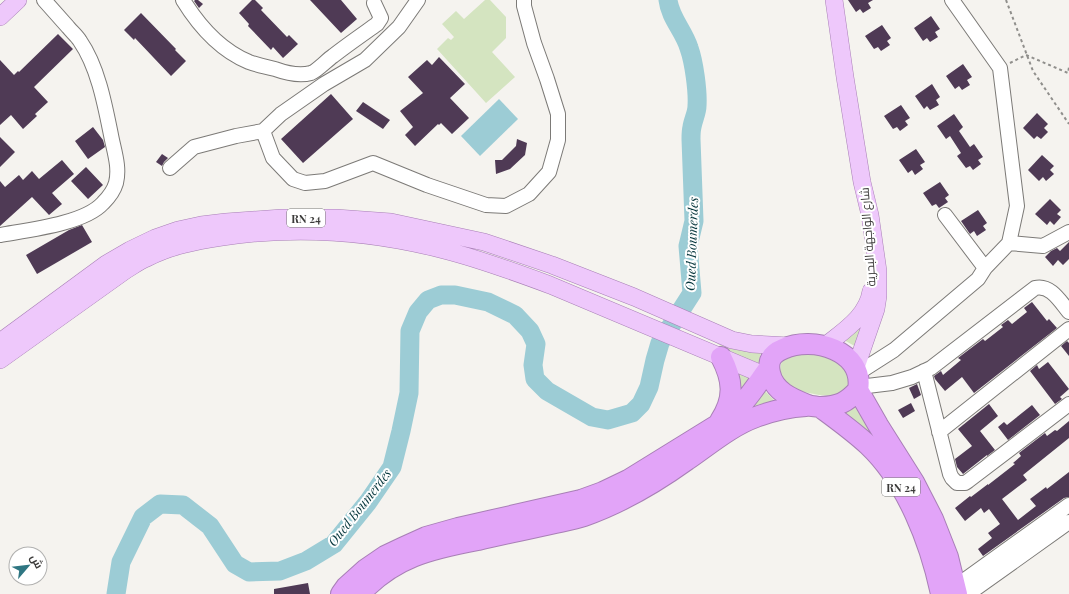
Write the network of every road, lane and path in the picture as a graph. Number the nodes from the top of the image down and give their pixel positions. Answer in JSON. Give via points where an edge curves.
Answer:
{"nodes":[{"id":1,"x":18,"y":0,"type":"edge"},
{"id":2,"x":44,"y":0,"type":"edge"},
{"id":3,"x":183,"y":0,"type":"edge"},
{"id":4,"x":418,"y":0,"type":"edge"},
{"id":5,"x":524,"y":0,"type":"edge"},
{"id":6,"x":834,"y":0,"type":"edge"},
{"id":7,"x":952,"y":0,"type":"edge"},
{"id":8,"x":1006,"y":0,"type":"edge"},
{"id":9,"x":374,"y":3,"type":"dead end"},
{"id":10,"x":0,"y":17,"type":"edge"},
{"id":11,"x":1026,"y":55,"type":"junction"},
{"id":12,"x":1069,"y":67,"type":"edge"},
{"id":13,"x":1000,"y":68,"type":"junction"},
{"id":14,"x":1069,"y":124,"type":"edge"},
{"id":15,"x":263,"y":131,"type":"junction"},
{"id":16,"x":170,"y":168,"type":"dead end"},
{"id":17,"x":862,"y":182,"type":"junction"},
{"id":18,"x":945,"y":214,"type":"dead end"},
{"id":19,"x":1069,"y":232,"type":"edge"},
{"id":20,"x":0,"y":235,"type":"edge"},
{"id":21,"x":1008,"y":243,"type":"junction"},
{"id":22,"x":985,"y":268,"type":"junction"},
{"id":23,"x":1069,"y":312,"type":"edge"},
{"id":24,"x":1069,"y":329,"type":"edge"},
{"id":25,"x":0,"y":342,"type":"edge"},
{"id":26,"x":790,"y":346,"type":"junction"},
{"id":27,"x":825,"y":346,"type":"junction"},
{"id":28,"x":721,"y":357,"type":"junction"},
{"id":29,"x":0,"y":360,"type":"edge"},
{"id":30,"x":924,"y":371,"type":"junction"},
{"id":31,"x":768,"y":374,"type":"junction"},
{"id":32,"x":858,"y":379,"type":"junction"},
{"id":33,"x":1069,"y":404,"type":"edge"},
{"id":34,"x":814,"y":406,"type":"junction"},
{"id":35,"x":717,"y":424,"type":"junction"},
{"id":36,"x":939,"y":432,"type":"junction"},
{"id":37,"x":1069,"y":505,"type":"edge"},
{"id":38,"x":1069,"y":522,"type":"edge"},
{"id":39,"x":955,"y":592,"type":"edge"},
{"id":40,"x":340,"y":594,"type":"edge"},
{"id":41,"x":360,"y":594,"type":"edge"}],
"edges":[{"from":1,"to":10,"type":"main road"},
{"from":2,"to":20,"type":"street","via":[[80,41],[90,58],[102,95],[117,161],[116,184],[93,212],[53,225]]},
{"from":3,"to":9,"type":"street","via":[[192,16],[210,36],[232,53],[280,71],[302,74],[312,73],[378,24],[381,18]]},
{"from":4,"to":15,"type":"street","via":[[399,27],[365,60],[324,84],[281,114]]},
{"from":5,"to":15,"type":"street","via":[[534,43],[558,114],[558,140],[549,172],[528,194],[506,206],[486,205],[426,185],[373,163],[325,181],[306,183],[293,179],[273,158]]},
{"from":6,"to":17,"type":"main road","name":"شارع الواجهة البحرية"},
{"from":7,"to":13,"type":"street"},
{"from":8,"to":11,"type":"path"},
{"from":11,"to":12,"type":"path","via":[[1068,73]]},
{"from":11,"to":13,"type":"path"},
{"from":11,"to":14,"type":"path","via":[[1033,71]]},
{"from":13,"to":21,"type":"street","via":[[1017,206]]},
{"from":15,"to":16,"type":"street","via":[[194,147]]},
{"from":17,"to":27,"type":"main road","name":"شارع الواجهة البحرية","via":[[863,215],[872,274],[870,297],[860,316]]},
{"from":17,"to":32,"type":"main road","name":"شارع الواجهة البحرية","via":[[870,214],[878,271],[878,296]]},
{"from":18,"to":22,"type":"street"},
{"from":19,"to":21,"type":"street","via":[[1043,246]]},
{"from":21,"to":22,"type":"street"},
{"from":22,"to":32,"type":"street","via":[[978,279]]},
{"from":23,"to":30,"type":"street","via":[[1050,290],[1043,287],[1035,288]]},
{"from":24,"to":36,"type":"street"},
{"from":25,"to":26,"type":"main road","number":"RN 24","via":[[106,264],[155,238],[201,225],[255,220],[336,218],[391,222],[484,242],[634,297],[728,339]]},
{"from":26,"to":27,"type":"highway","via":[[802,343]]},
{"from":26,"to":31,"type":"highway","via":[[777,351],[770,360]]},
{"from":27,"to":32,"type":"highway","via":[[844,355]]},
{"from":28,"to":29,"type":"main road","number":"RN 24","via":[[513,271],[445,250],[373,235],[292,231],[250,233],[191,242],[147,258],[126,270]]},
{"from":28,"to":31,"type":"main road","number":"RN 24"},
{"from":28,"to":35,"type":"highway","via":[[728,370],[731,384],[728,406]]},
{"from":30,"to":32,"type":"street","via":[[892,383]]},
{"from":30,"to":36,"type":"street"},
{"from":31,"to":34,"type":"highway","via":[[788,397]]},
{"from":31,"to":35,"type":"highway","via":[[742,404]]},
{"from":32,"to":34,"type":"highway","via":[[851,398],[844,403]]},
{"from":32,"to":39,"type":"highway","number":"RN 24","via":[[878,425],[925,501],[941,536]]},
{"from":33,"to":36,"type":"street","via":[[961,484],[952,478]]},
{"from":34,"to":39,"type":"highway","number":"RN 24","via":[[868,445],[897,479],[921,528],[934,566]]},
{"from":34,"to":41,"type":"highway","via":[[786,408],[754,417],[736,426],[656,482],[583,516],[420,553],[381,574]]},
{"from":35,"to":40,"type":"highway","via":[[628,480],[603,492],[581,500],[426,537],[385,556],[366,569]]},
{"from":37,"to":39,"type":"street"},
{"from":38,"to":39,"type":"street"}]}
